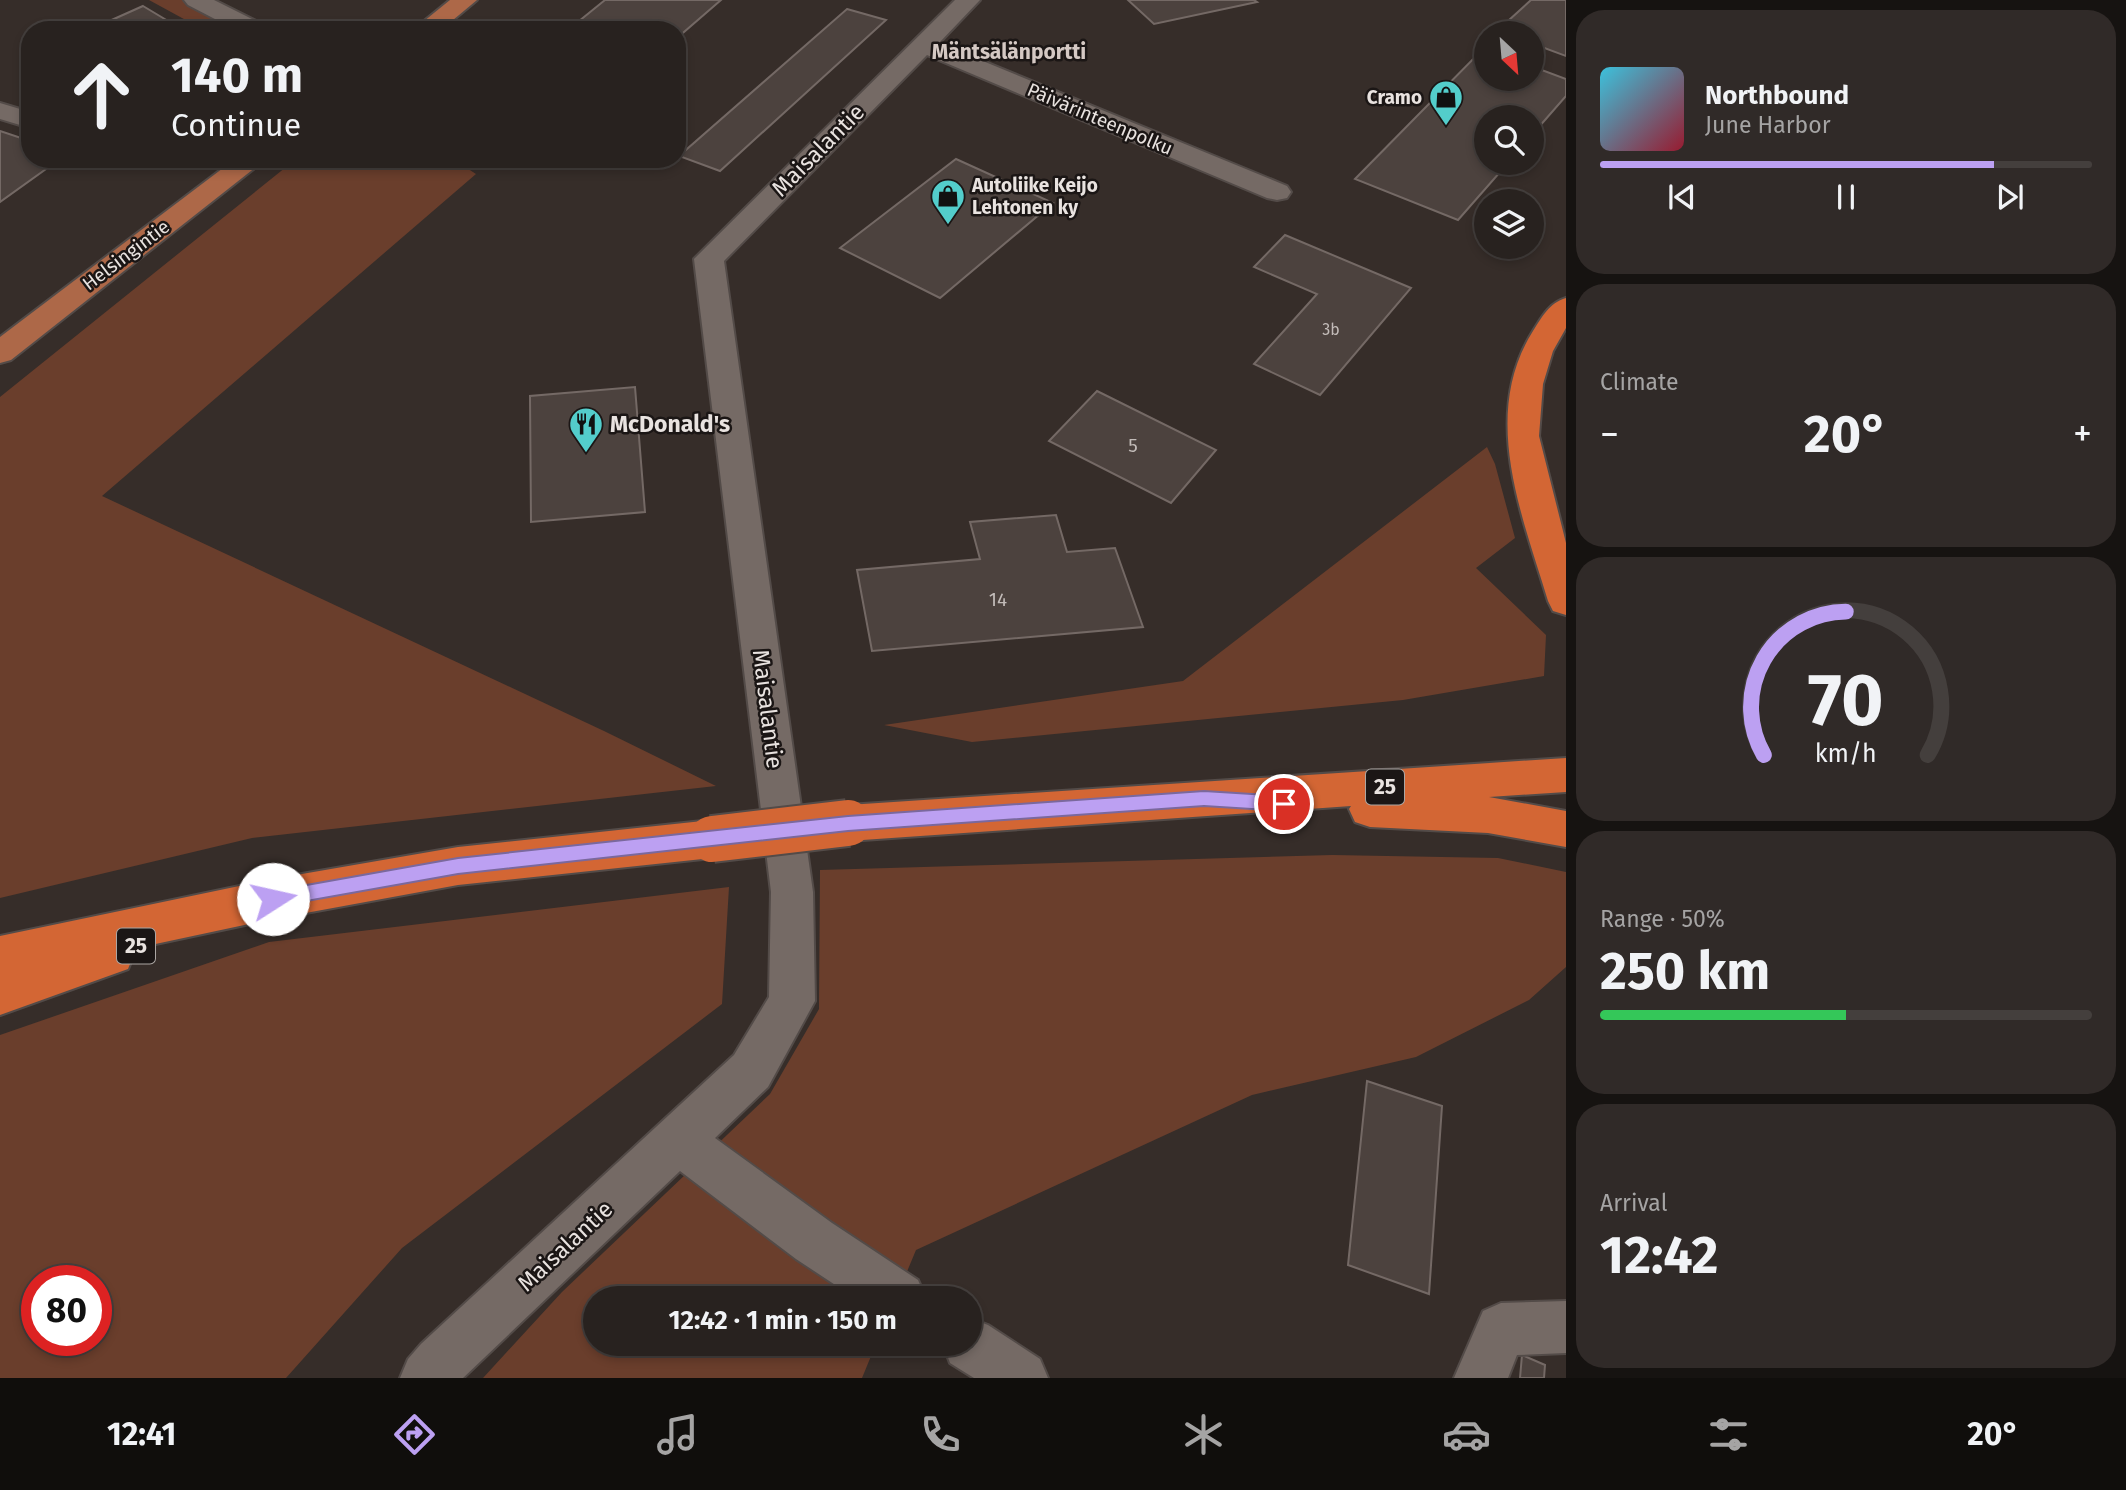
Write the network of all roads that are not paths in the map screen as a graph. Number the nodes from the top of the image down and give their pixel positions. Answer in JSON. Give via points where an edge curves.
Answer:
{"nodes":[{"id":1,"x":196,"y":0,"type":"edge"},
{"id":2,"x":466,"y":0,"type":"edge"},
{"id":3,"x":968,"y":0,"type":"edge"},
{"id":4,"x":237,"y":21,"type":"edge"},
{"id":5,"x":437,"y":21,"type":"edge"},
{"id":6,"x":923,"y":45,"type":"junction"},
{"id":7,"x":0,"y":111,"type":"edge"},
{"id":8,"x":21,"y":117,"type":"edge"},
{"id":9,"x":241,"y":168,"type":"edge"},
{"id":10,"x":1277,"y":192,"type":"dead end"},
{"id":11,"x":1566,"y":308,"type":"edge"},
{"id":12,"x":0,"y":352,"type":"edge"},
{"id":13,"x":1566,"y":601,"type":"edge"},
{"id":14,"x":1566,"y":775,"type":"edge"},
{"id":15,"x":1204,"y":799,"type":"junction"},
{"id":16,"x":1566,"y":829,"type":"edge"},
{"id":17,"x":273,"y":899,"type":"junction"},
{"id":18,"x":0,"y":957,"type":"edge"},
{"id":19,"x":0,"y":993,"type":"edge"},
{"id":20,"x":678,"y":1140,"type":"junction"},
{"id":21,"x":882,"y":1286,"type":"edge"},
{"id":22,"x":1566,"y":1327,"type":"edge"},
{"id":23,"x":982,"y":1353,"type":"edge"},
{"id":24,"x":427,"y":1378,"type":"edge"},
{"id":25,"x":1021,"y":1378,"type":"edge"},
{"id":26,"x":1481,"y":1378,"type":"edge"}],
"edges":[{"from":1,"to":4,"type":"street"},
{"from":2,"to":5,"type":"main road"},
{"from":3,"to":6,"type":"street","name":"Maisalantie"},
{"from":6,"to":10,"type":"street","name":"Päivärinteenpolku"},
{"from":6,"to":20,"type":"street","name":"Maisalantie","via":[[709,259],[792,892],[792,1001],[751,1071]]},
{"from":7,"to":8,"type":"street"},
{"from":9,"to":12,"type":"main road","name":"Helsingintie"},
{"from":11,"to":13,"type":"highway","via":[[1535,355],[1522,438],[1544,533]]},
{"from":14,"to":15,"type":"highway","number":"25"},
{"from":15,"to":16,"type":"highway","via":[[1489,815]]},
{"from":15,"to":17,"type":"highway","number":"25","bridge":true,"via":[[848,823],[458,866]]},
{"from":17,"to":18,"type":"highway","number":"25"},
{"from":17,"to":19,"type":"highway","number":"25"},
{"from":20,"to":21,"type":"street"},
{"from":20,"to":24,"type":"street","name":"Maisalantie"},
{"from":22,"to":26,"type":"street","via":[[1502,1329]]},
{"from":23,"to":25,"type":"street"}]}
